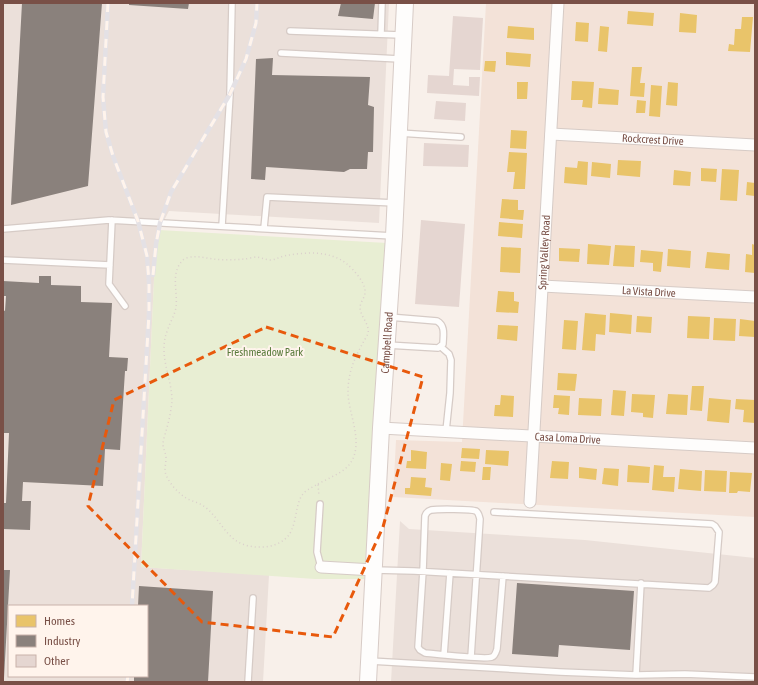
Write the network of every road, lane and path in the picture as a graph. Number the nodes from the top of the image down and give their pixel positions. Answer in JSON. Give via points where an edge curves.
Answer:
{"nodes":[{"id":1,"x":232,"y":3,"type":"edge"},
{"id":2,"x":382,"y":3,"type":"edge"},
{"id":3,"x":405,"y":3,"type":"edge"},
{"id":4,"x":558,"y":3,"type":"edge"},
{"id":5,"x":290,"y":31,"type":"dead end"},
{"id":6,"x":381,"y":34,"type":"junction"},
{"id":7,"x":404,"y":35,"type":"junction"},
{"id":8,"x":281,"y":53,"type":"dead end"},
{"id":9,"x":403,"y":59,"type":"junction"},
{"id":10,"x":399,"y":133,"type":"junction"},
{"id":11,"x":551,"y":134,"type":"junction"},
{"id":12,"x":461,"y":137,"type":"dead end"},
{"id":13,"x":755,"y":145,"type":"edge"},
{"id":14,"x":395,"y":203,"type":"junction"},
{"id":15,"x":112,"y":220,"type":"junction"},
{"id":16,"x":222,"y":226,"type":"junction"},
{"id":17,"x":264,"y":228,"type":"junction"},
{"id":18,"x":3,"y":229,"type":"edge"},
{"id":19,"x":394,"y":236,"type":"junction"},
{"id":20,"x":3,"y":260,"type":"edge"},
{"id":21,"x":110,"y":265,"type":"junction"},
{"id":22,"x":542,"y":286,"type":"junction"},
{"id":23,"x":755,"y":297,"type":"edge"},
{"id":24,"x":125,"y":306,"type":"dead end"},
{"id":25,"x":389,"y":317,"type":"junction"},
{"id":26,"x":387,"y":344,"type":"junction"},
{"id":27,"x":441,"y":347,"type":"junction"},
{"id":28,"x":381,"y":428,"type":"junction"},
{"id":29,"x":446,"y":431,"type":"junction"},
{"id":30,"x":534,"y":436,"type":"junction"},
{"id":31,"x":755,"y":448,"type":"edge"},
{"id":32,"x":318,"y":484,"type":"junction"},
{"id":33,"x":530,"y":502,"type":"dead end"},
{"id":34,"x":320,"y":504,"type":"joint"},
{"id":35,"x":494,"y":512,"type":"dead end"},
{"id":36,"x":321,"y":567,"type":"joint"},
{"id":37,"x":374,"y":570,"type":"junction"},
{"id":38,"x":423,"y":571,"type":"junction"},
{"id":39,"x":450,"y":573,"type":"junction"},
{"id":40,"x":477,"y":574,"type":"junction"},
{"id":41,"x":503,"y":576,"type":"junction"},
{"id":42,"x":641,"y":583,"type":"junction"},
{"id":43,"x":253,"y":598,"type":"dead end"},
{"id":44,"x":444,"y":655,"type":"junction"},
{"id":45,"x":471,"y":657,"type":"junction"},
{"id":46,"x":369,"y":661,"type":"junction"},
{"id":47,"x":636,"y":675,"type":"junction"},
{"id":48,"x":755,"y":677,"type":"edge"},
{"id":49,"x":248,"y":682,"type":"edge"},
{"id":50,"x":368,"y":682,"type":"edge"}],
"edges":[{"from":1,"to":16,"type":"lane","via":[[230,94]]},
{"from":2,"to":6,"type":"lane"},
{"from":3,"to":7,"type":"street","name":"Campbell Road"},
{"from":4,"to":11,"type":"street","name":"Spring Valley Road"},
{"from":5,"to":6,"type":"lane"},
{"from":6,"to":7,"type":"lane"},
{"from":7,"to":9,"type":"street","name":"Campbell Road"},
{"from":8,"to":9,"type":"lane"},
{"from":9,"to":10,"type":"street","name":"Campbell Road"},
{"from":10,"to":12,"type":"lane"},
{"from":10,"to":14,"type":"street","name":"Campbell Road"},
{"from":11,"to":13,"type":"street","name":"Rockcrest Drive"},
{"from":11,"to":22,"type":"street","name":"Spring Valley Road"},
{"from":14,"to":17,"type":"lane","via":[[266,197]]},
{"from":14,"to":19,"type":"street","name":"Campbell Road"},
{"from":15,"to":16,"type":"lane"},
{"from":15,"to":18,"type":"lane"},
{"from":15,"to":21,"type":"lane"},
{"from":16,"to":17,"type":"lane"},
{"from":17,"to":19,"type":"lane"},
{"from":19,"to":25,"type":"street","name":"Campbell Road"},
{"from":20,"to":21,"type":"lane"},
{"from":21,"to":24,"type":"lane","via":[[109,284]]},
{"from":22,"to":23,"type":"street","name":"La Vista Drive"},
{"from":22,"to":30,"type":"street","name":"Spring Valley Road"},
{"from":25,"to":26,"type":"street","name":"Campbell Road"},
{"from":25,"to":27,"type":"lane","via":[[441,323],[444,331]]},
{"from":26,"to":27,"type":"lane"},
{"from":26,"to":28,"type":"street","name":"Campbell Road"},
{"from":27,"to":29,"type":"lane","via":[[449,354],[451,360]]},
{"from":28,"to":29,"type":"street","name":"Casa Loma Drive"},
{"from":28,"to":37,"type":"street","name":"Campbell Road"},
{"from":29,"to":30,"type":"street","name":"Casa Loma Drive"},
{"from":30,"to":31,"type":"street","name":"Casa Loma Drive"},
{"from":30,"to":33,"type":"street","name":"Spring Valley Road"},
{"from":32,"to":32,"type":"path","via":[[302,494],[289,535],[268,547],[254,547],[234,540],[210,512],[186,498],[168,479],[163,444],[172,399],[164,356],[165,340],[176,307],[176,271],[183,260],[199,257],[255,257],[274,260],[282,256],[308,253],[334,257],[346,263],[357,274],[365,288],[360,310],[368,327],[368,334],[350,370],[348,398],[355,433],[355,451],[345,468]]},
{"from":32,"to":34,"type":"path"},
{"from":34,"to":36,"type":"lane","via":[[317,552]]},
{"from":35,"to":42,"type":"lane","via":[[715,526],[718,544],[713,585],[709,588]]},
{"from":36,"to":37,"type":"street"},
{"from":37,"to":38,"type":"lane"},
{"from":37,"to":46,"type":"street","name":"Campbell Road"},
{"from":38,"to":39,"type":"lane"},
{"from":38,"to":40,"type":"lane","via":[[426,513],[432,510],[469,510],[476,511],[480,519]]},
{"from":38,"to":44,"type":"lane","via":[[418,647],[425,653]]},
{"from":39,"to":40,"type":"lane"},
{"from":39,"to":44,"type":"lane"},
{"from":40,"to":41,"type":"lane"},
{"from":40,"to":45,"type":"lane"},
{"from":41,"to":42,"type":"lane"},
{"from":41,"to":45,"type":"lane","via":[[497,650],[492,658]]},
{"from":42,"to":47,"type":"lane"},
{"from":43,"to":49,"type":"lane"},
{"from":44,"to":45,"type":"lane"},
{"from":46,"to":47,"type":"lane"},
{"from":46,"to":50,"type":"street","name":"Campbell Road"},
{"from":47,"to":48,"type":"lane"}]}
